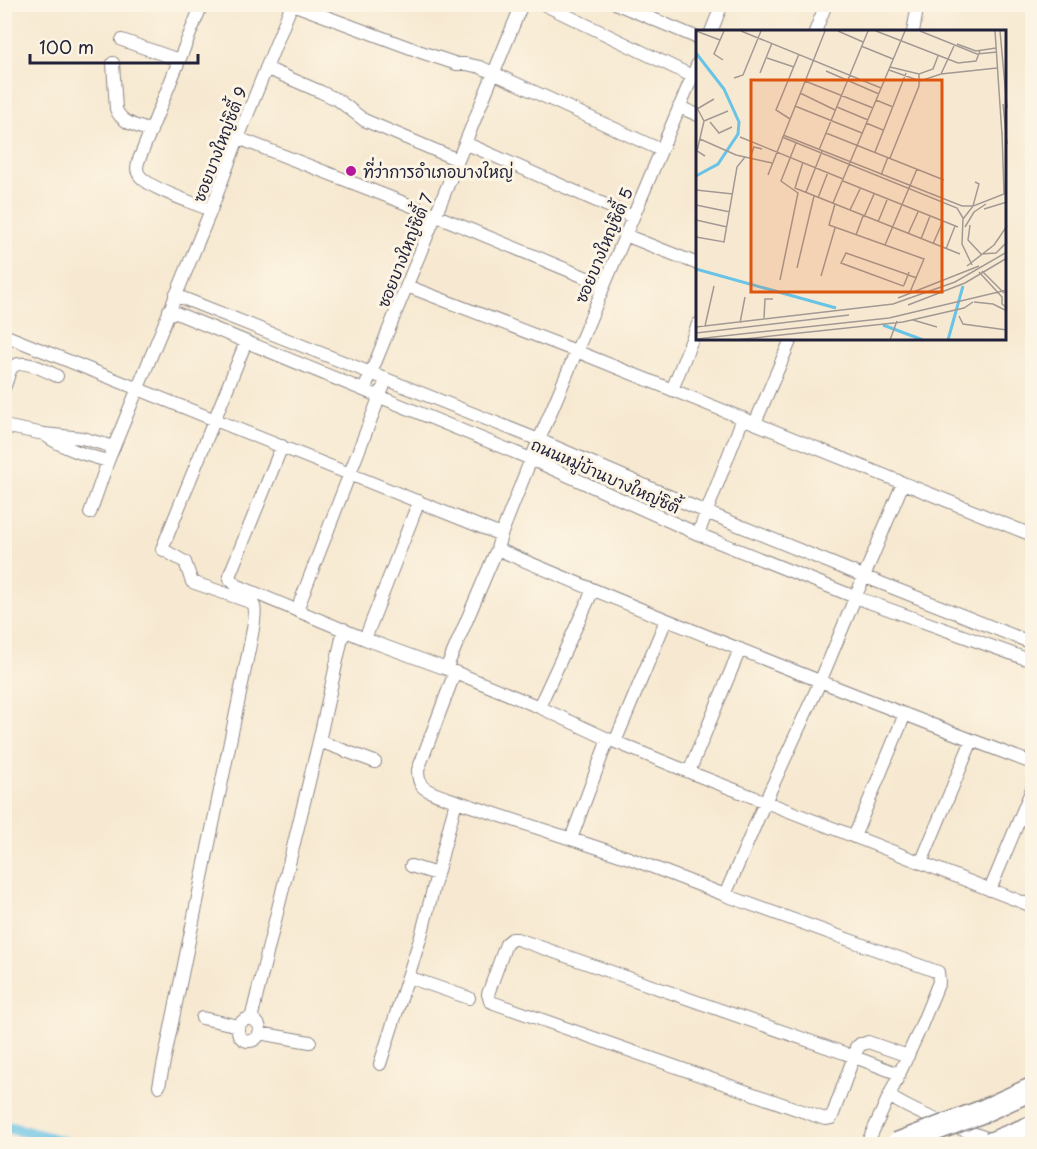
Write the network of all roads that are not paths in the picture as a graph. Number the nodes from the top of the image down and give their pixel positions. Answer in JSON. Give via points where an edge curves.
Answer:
{"nodes":[{"id":1,"x":202,"y":4,"type":"edge"},
{"id":2,"x":292,"y":4,"type":"edge"},
{"id":3,"x":522,"y":4,"type":"edge"},
{"id":4,"x":543,"y":4,"type":"edge"},
{"id":5,"x":617,"y":4,"type":"edge"},
{"id":6,"x":722,"y":4,"type":"edge"},
{"id":7,"x":826,"y":4,"type":"edge"},
{"id":8,"x":918,"y":4,"type":"edge"},
{"id":9,"x":712,"y":30,"type":"edge"},
{"id":10,"x":816,"y":30,"type":"edge"},
{"id":11,"x":913,"y":30,"type":"edge"},
{"id":12,"x":696,"y":37,"type":"edge"},
{"id":13,"x":122,"y":40,"type":"dead end"},
{"id":14,"x":179,"y":60,"type":"junction"},
{"id":15,"x":113,"y":63,"type":"dead end"},
{"id":16,"x":696,"y":67,"type":"edge"},
{"id":17,"x":266,"y":68,"type":"junction"},
{"id":18,"x":493,"y":74,"type":"junction"},
{"id":19,"x":692,"y":76,"type":"junction"},
{"id":20,"x":679,"y":107,"type":"junction"},
{"id":21,"x":696,"y":114,"type":"edge"},
{"id":22,"x":151,"y":131,"type":"junction"},
{"id":23,"x":238,"y":138,"type":"junction"},
{"id":24,"x":465,"y":143,"type":"junction"},
{"id":25,"x":661,"y":150,"type":"junction"},
{"id":26,"x":458,"y":160,"type":"junction"},
{"id":27,"x":211,"y":210,"type":"junction"},
{"id":28,"x":435,"y":215,"type":"junction"},
{"id":29,"x":633,"y":217,"type":"junction"},
{"id":30,"x":625,"y":235,"type":"junction"},
{"id":31,"x":696,"y":263,"type":"edge"},
{"id":32,"x":604,"y":285,"type":"junction"},
{"id":33,"x":407,"y":286,"type":"junction"},
{"id":34,"x":175,"y":295,"type":"junction"},
{"id":35,"x":169,"y":310,"type":"junction"},
{"id":36,"x":696,"y":329,"type":"edge"},
{"id":37,"x":4,"y":335,"type":"edge"},
{"id":38,"x":790,"y":340,"type":"edge"},
{"id":39,"x":246,"y":342,"type":"junction"},
{"id":40,"x":576,"y":351,"type":"junction"},
{"id":41,"x":371,"y":374,"type":"junction"},
{"id":42,"x":57,"y":376,"type":"dead end"},
{"id":43,"x":386,"y":380,"type":"junction"},
{"id":44,"x":4,"y":388,"type":"edge"},
{"id":45,"x":138,"y":388,"type":"junction"},
{"id":46,"x":364,"y":390,"type":"junction"},
{"id":47,"x":672,"y":390,"type":"junction"},
{"id":48,"x":378,"y":397,"type":"junction"},
{"id":49,"x":215,"y":419,"type":"junction"},
{"id":50,"x":749,"y":421,"type":"junction"},
{"id":51,"x":4,"y":426,"type":"edge"},
{"id":52,"x":44,"y":434,"type":"junction"},
{"id":53,"x":539,"y":440,"type":"junction"},
{"id":54,"x":282,"y":446,"type":"junction"},
{"id":55,"x":114,"y":447,"type":"junction"},
{"id":56,"x":531,"y":459,"type":"junction"},
{"id":57,"x":108,"y":461,"type":"junction"},
{"id":58,"x":349,"y":474,"type":"junction"},
{"id":59,"x":903,"y":483,"type":"junction"},
{"id":60,"x":419,"y":501,"type":"junction"},
{"id":61,"x":706,"y":512,"type":"junction"},
{"id":62,"x":90,"y":513,"type":"dead end"},
{"id":63,"x":698,"y":534,"type":"junction"},
{"id":64,"x":501,"y":535,"type":"junction"},
{"id":65,"x":1032,"y":535,"type":"edge"},
{"id":66,"x":497,"y":549,"type":"junction"},
{"id":67,"x":863,"y":576,"type":"junction"},
{"id":68,"x":593,"y":590,"type":"junction"},
{"id":69,"x":855,"y":597,"type":"junction"},
{"id":70,"x":297,"y":610,"type":"junction"},
{"id":71,"x":666,"y":620,"type":"junction"},
{"id":72,"x":344,"y":629,"type":"junction"},
{"id":73,"x":365,"y":639,"type":"junction"},
{"id":74,"x":1032,"y":643,"type":"edge"},
{"id":75,"x":740,"y":649,"type":"junction"},
{"id":76,"x":1032,"y":661,"type":"edge"},
{"id":77,"x":451,"y":670,"type":"junction"},
{"id":78,"x":820,"y":682,"type":"junction"},
{"id":79,"x":539,"y":707,"type":"junction"},
{"id":80,"x":904,"y":714,"type":"junction"},
{"id":81,"x":972,"y":740,"type":"junction"},
{"id":82,"x":319,"y":741,"type":"junction"},
{"id":83,"x":612,"y":741,"type":"junction"},
{"id":84,"x":375,"y":762,"type":"dead end"},
{"id":85,"x":1032,"y":763,"type":"edge"},
{"id":86,"x":689,"y":772,"type":"junction"},
{"id":87,"x":1032,"y":789,"type":"edge"},
{"id":88,"x":456,"y":801,"type":"junction"},
{"id":89,"x":765,"y":802,"type":"junction"},
{"id":90,"x":854,"y":837,"type":"junction"},
{"id":91,"x":571,"y":839,"type":"junction"},
{"id":92,"x":921,"y":863,"type":"junction"},
{"id":93,"x":411,"y":866,"type":"dead end"},
{"id":94,"x":437,"y":874,"type":"junction"},
{"id":95,"x":990,"y":890,"type":"junction"},
{"id":96,"x":725,"y":895,"type":"junction"},
{"id":97,"x":1032,"y":906,"type":"edge"},
{"id":98,"x":408,"y":977,"type":"junction"},
{"id":99,"x":469,"y":998,"type":"dead end"},
{"id":100,"x":202,"y":1018,"type":"dead end"},
{"id":101,"x":251,"y":1019,"type":"junction"},
{"id":102,"x":239,"y":1026,"type":"junction"},
{"id":103,"x":259,"y":1033,"type":"junction"},
{"id":104,"x":310,"y":1042,"type":"dead end"},
{"id":105,"x":849,"y":1055,"type":"junction"},
{"id":106,"x":908,"y":1056,"type":"junction"},
{"id":107,"x":380,"y":1064,"type":"dead end"},
{"id":108,"x":899,"y":1074,"type":"junction"},
{"id":109,"x":159,"y":1086,"type":"dead end"},
{"id":110,"x":1032,"y":1089,"type":"edge"},
{"id":111,"x":889,"y":1096,"type":"junction"},
{"id":112,"x":1032,"y":1128,"type":"edge"},
{"id":113,"x":867,"y":1144,"type":"edge"},
{"id":114,"x":897,"y":1144,"type":"edge"},
{"id":115,"x":990,"y":1144,"type":"edge"},
{"id":116,"x":1004,"y":1144,"type":"edge"}],
"edges":[{"from":1,"to":14,"type":"street"},
{"from":2,"to":17,"type":"street","name":"ซอยบางใหญ่ซิตี้ 9"},
{"from":2,"to":18,"type":"street"},
{"from":3,"to":18,"type":"street","name":"ซอยบางใหญ่ซิตี้ 7"},
{"from":4,"to":19,"type":"street"},
{"from":5,"to":12,"type":"street"},
{"from":6,"to":9,"type":"street"},
{"from":7,"to":10,"type":"street"},
{"from":8,"to":11,"type":"street"},
{"from":13,"to":14,"type":"street"},
{"from":14,"to":22,"type":"street"},
{"from":15,"to":22,"type":"street","via":[[117,113],[123,120]]},
{"from":16,"to":19,"type":"street","name":"ซอยบางใหญ่ซิตี้ 5"},
{"from":17,"to":23,"type":"street","name":"ซอยบางใหญ่ซิตี้ 9"},
{"from":17,"to":26,"type":"street","via":[[338,100],[364,120]]},
{"from":18,"to":24,"type":"street","name":"ซอยบางใหญ่ซิตี้ 7"},
{"from":18,"to":25,"type":"street"},
{"from":19,"to":20,"type":"street","name":"ซอยบางใหญ่ซิตี้ 5"},
{"from":20,"to":21,"type":"street"},
{"from":20,"to":25,"type":"street","name":"ซอยบางใหญ่ซิตี้ 5"},
{"from":22,"to":27,"type":"street","via":[[138,162],[139,175],[155,187]]},
{"from":23,"to":27,"type":"street","name":"ซอยบางใหญ่ซิตี้ 9"},
{"from":23,"to":28,"type":"street"},
{"from":24,"to":26,"type":"street","name":"ซอยบางใหญ่ซิตี้ 7"},
{"from":24,"to":29,"type":"street"},
{"from":25,"to":29,"type":"street","name":"ซอยบางใหญ่ซิตี้ 5"},
{"from":26,"to":28,"type":"street","name":"ซอยบางใหญ่ซิตี้ 7"},
{"from":27,"to":34,"type":"street","name":"ซอยบางใหญ่ซิตี้ 9"},
{"from":28,"to":32,"type":"street"},
{"from":28,"to":33,"type":"street","name":"ซอยบางใหญ่ซิตี้ 7"},
{"from":29,"to":30,"type":"street","name":"ซอยบางใหญ่ซิตี้ 5"},
{"from":30,"to":31,"type":"street"},
{"from":30,"to":32,"type":"street","name":"ซอยบางใหญ่ซิตี้ 5"},
{"from":32,"to":40,"type":"street","name":"ซอยบางใหญ่ซิตี้ 5"},
{"from":33,"to":40,"type":"street"},
{"from":33,"to":41,"type":"street","name":"ซอยบางใหญ่ซิตี้ 7"},
{"from":34,"to":35,"type":"street","name":"ซอยบางใหญ่ซิตี้ 9"},
{"from":34,"to":41,"type":"street","name":"ถนนหมู่บ้านบางใหญ่ซิตี้"},
{"from":35,"to":39,"type":"street","name":"ถนนหมู่บ้านบางใหญ่ซิตี้"},
{"from":35,"to":45,"type":"street","name":"ซอยบางใหญ่ซิตี้ 9"},
{"from":36,"to":47,"type":"street"},
{"from":37,"to":45,"type":"street"},
{"from":38,"to":50,"type":"street"},
{"from":39,"to":46,"type":"street","name":"ถนนหมู่บ้านบางใหญ่ซิตี้"},
{"from":39,"to":49,"type":"street"},
{"from":40,"to":47,"type":"street"},
{"from":40,"to":53,"type":"street","name":"ซอยบางใหญ่ซิตี้ 5"},
{"from":41,"to":43,"type":"street","name":"ถนนหมู่บ้านบางใหญ่ซิตี้"},
{"from":41,"to":46,"type":"street","name":"ซอยบางใหญ่ซิตี้ 7"},
{"from":42,"to":44,"type":"street","via":[[16,364]]},
{"from":43,"to":48,"type":"street"},
{"from":43,"to":53,"type":"street","name":"ถนนหมู่บ้านบางใหญ่ซิตี้"},
{"from":45,"to":49,"type":"street"},
{"from":45,"to":55,"type":"street","name":"ซอยบางใหญ่ซิตี้ 9"},
{"from":46,"to":48,"type":"street","name":"ถนนหมู่บ้านบางใหญ่ซิตี้"},
{"from":47,"to":50,"type":"street"},
{"from":48,"to":56,"type":"street","name":"ถนนหมู่บ้านบางใหญ่ซิตี้"},
{"from":48,"to":58,"type":"street"},
{"from":49,"to":54,"type":"street"},
{"from":49,"to":109,"type":"street","via":[[162,549],[185,562],[192,582],[250,602],[254,611]]},
{"from":50,"to":59,"type":"street"},
{"from":50,"to":61,"type":"street"},
{"from":51,"to":52,"type":"street"},
{"from":52,"to":55,"type":"street","via":[[82,438]]},
{"from":52,"to":57,"type":"street","via":[[76,452]]},
{"from":53,"to":56,"type":"street","name":"ซอยบางใหญ่ซิตี้ 5"},
{"from":53,"to":61,"type":"street","name":"ถนนหมู่บ้านบางใหญ่ซิตี้"},
{"from":54,"to":58,"type":"street"},
{"from":54,"to":70,"type":"street","via":[[230,579]]},
{"from":55,"to":57,"type":"street","name":"ซอยบางใหญ่ซิตี้ 9"},
{"from":56,"to":63,"type":"street","name":"ถนนหมู่บ้านบางใหญ่ซิตี้"},
{"from":56,"to":64,"type":"street","name":"ซอยบางใหญ่ซิตี้ 5"},
{"from":57,"to":62,"type":"street","name":"ซอยบางใหญ่ซิตี้ 9"},
{"from":58,"to":60,"type":"street"},
{"from":58,"to":70,"type":"street"},
{"from":59,"to":65,"type":"street"},
{"from":59,"to":67,"type":"street"},
{"from":60,"to":64,"type":"street"},
{"from":60,"to":73,"type":"street"},
{"from":61,"to":63,"type":"street"},
{"from":61,"to":67,"type":"street","name":"ถนนหมู่บ้านบางใหญ่ซิตี้"},
{"from":63,"to":69,"type":"street","name":"ถนนหมู่บ้านบางใหญ่ซิตี้"},
{"from":64,"to":66,"type":"street","name":"ซอยบางใหญ่ซิตี้ 5"},
{"from":66,"to":68,"type":"street"},
{"from":66,"to":77,"type":"street","name":"ซอยบางใหญ่ซิตี้ 5"},
{"from":67,"to":69,"type":"street"},
{"from":67,"to":74,"type":"street","name":"ถนนหมู่บ้านบางใหญ่ซิตี้"},
{"from":68,"to":71,"type":"street"},
{"from":68,"to":79,"type":"street"},
{"from":69,"to":76,"type":"street","name":"ถนนหมู่บ้านบางใหญ่ซิตี้"},
{"from":69,"to":78,"type":"street"},
{"from":70,"to":72,"type":"street"},
{"from":71,"to":75,"type":"street"},
{"from":71,"to":83,"type":"street"},
{"from":72,"to":73,"type":"street"},
{"from":72,"to":82,"type":"street"},
{"from":73,"to":77,"type":"street"},
{"from":75,"to":78,"type":"street"},
{"from":75,"to":86,"type":"street"},
{"from":77,"to":79,"type":"street"},
{"from":77,"to":88,"type":"street","name":"ซอยบางใหญ่ซิตี้ 5","via":[[418,770],[422,786]]},
{"from":78,"to":80,"type":"street"},
{"from":78,"to":89,"type":"street"},
{"from":79,"to":83,"type":"street"},
{"from":80,"to":81,"type":"street"},
{"from":80,"to":90,"type":"street"},
{"from":81,"to":85,"type":"street"},
{"from":81,"to":92,"type":"street"},
{"from":82,"to":84,"type":"street"},
{"from":82,"to":101,"type":"street"},
{"from":83,"to":86,"type":"street"},
{"from":83,"to":91,"type":"street"},
{"from":86,"to":89,"type":"street"},
{"from":87,"to":95,"type":"street"},
{"from":88,"to":91,"type":"street"},
{"from":88,"to":94,"type":"street"},
{"from":89,"to":90,"type":"street"},
{"from":89,"to":96,"type":"street"},
{"from":90,"to":92,"type":"street"},
{"from":91,"to":96,"type":"street"},
{"from":92,"to":95,"type":"street"},
{"from":93,"to":94,"type":"street"},
{"from":94,"to":98,"type":"street"},
{"from":95,"to":97,"type":"street"},
{"from":96,"to":106,"type":"street","via":[[938,972],[939,982]]},
{"from":98,"to":99,"type":"street"},
{"from":98,"to":107,"type":"street"},
{"from":100,"to":102,"type":"street"},
{"from":101,"to":102,"type":"street"},
{"from":101,"to":103,"type":"street","via":[[258,1024]]},
{"from":102,"to":103,"type":"street","via":[[239,1034],[245,1040],[254,1039]]},
{"from":103,"to":104,"type":"street"},
{"from":105,"to":105,"type":"street","via":[[833,1114],[825,1119],[494,1004],[488,994],[506,944],[517,939]]},
{"from":105,"to":106,"type":"street","via":[[866,1042]]},
{"from":105,"to":108,"type":"street"},
{"from":106,"to":108,"type":"street"},
{"from":108,"to":111,"type":"street"},
{"from":110,"to":114,"type":"highway","bridge":true},
{"from":111,"to":113,"type":"street"},
{"from":111,"to":116,"type":"street","via":[[940,1121]]},
{"from":112,"to":115,"type":"highway","bridge":true}]}
